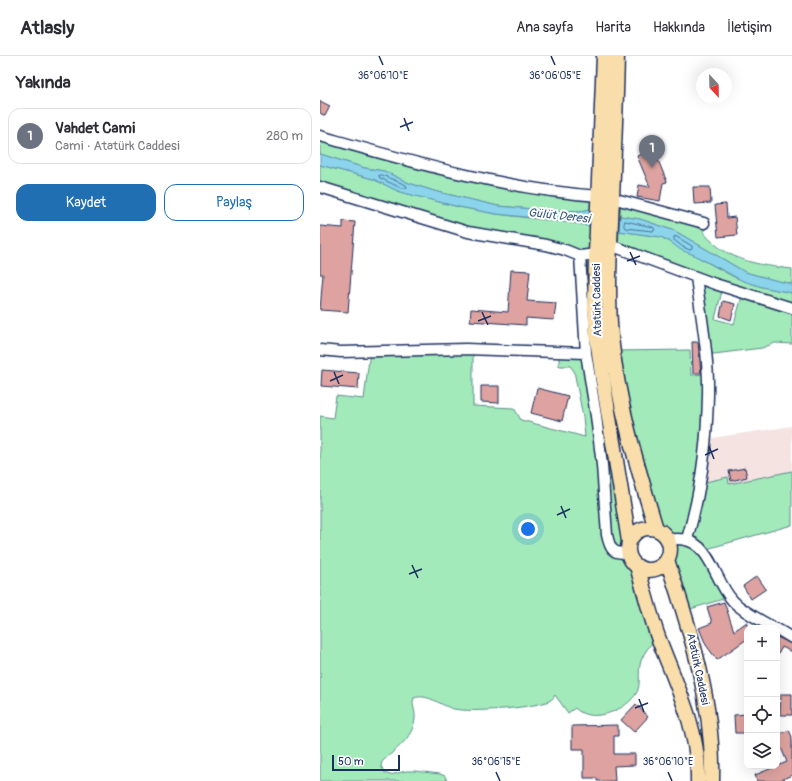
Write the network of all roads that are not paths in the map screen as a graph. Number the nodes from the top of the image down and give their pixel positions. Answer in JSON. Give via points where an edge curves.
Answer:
{"nodes":[{"id":1,"x":604,"y":56,"type":"edge"},
{"id":2,"x":617,"y":56,"type":"edge"},
{"id":3,"x":320,"y":136,"type":"edge"},
{"id":4,"x":320,"y":187,"type":"edge"},
{"id":5,"x":605,"y":203,"type":"junction"},
{"id":6,"x":704,"y":223,"type":"dead end"},
{"id":7,"x":606,"y":241,"type":"junction"},
{"id":8,"x":596,"y":254,"type":"junction"},
{"id":9,"x":580,"y":256,"type":"junction"},
{"id":10,"x":696,"y":277,"type":"junction"},
{"id":11,"x":792,"y":308,"type":"edge"},
{"id":12,"x":320,"y":350,"type":"edge"},
{"id":13,"x":586,"y":353,"type":"junction"},
{"id":14,"x":656,"y":529,"type":"junction"},
{"id":15,"x":687,"y":539,"type":"junction"},
{"id":16,"x":668,"y":540,"type":"junction"},
{"id":17,"x":629,"y":547,"type":"junction"},
{"id":18,"x":667,"y":560,"type":"junction"},
{"id":19,"x":637,"y":566,"type":"junction"},
{"id":20,"x":769,"y":625,"type":"edge"},
{"id":21,"x":780,"y":632,"type":"edge"},
{"id":22,"x":792,"y":638,"type":"edge"},
{"id":23,"x":698,"y":781,"type":"edge"},
{"id":24,"x":712,"y":781,"type":"edge"}],
"edges":[{"from":1,"to":5,"type":"highway","name":"Atatürk Caddesi"},
{"from":2,"to":5,"type":"highway","name":"Atatürk Caddesi"},
{"from":3,"to":5,"type":"street","via":[[408,161]]},
{"from":4,"to":9,"type":"street","via":[[468,232],[546,245]]},
{"from":5,"to":6,"type":"street"},
{"from":5,"to":7,"type":"highway","name":"Atatürk Caddesi"},
{"from":7,"to":8,"type":"highway","name":"Atatürk Caddesi"},
{"from":7,"to":10,"type":"street"},
{"from":7,"to":14,"type":"highway","name":"Atatürk Caddesi","via":[[609,307],[622,410]]},
{"from":8,"to":9,"type":"street"},
{"from":8,"to":17,"type":"highway","name":"Atatürk Caddesi","via":[[597,338]]},
{"from":9,"to":13,"type":"street"},
{"from":10,"to":11,"type":"street"},
{"from":10,"to":15,"type":"street","via":[[703,326],[708,395],[704,464],[696,509]]},
{"from":12,"to":13,"type":"street","via":[[347,352],[466,349]]},
{"from":13,"to":17,"type":"street","via":[[602,466],[607,535],[613,550],[620,554]]},
{"from":14,"to":16,"type":"highway","via":[[664,533]]},
{"from":14,"to":17,"type":"highway","via":[[648,527],[635,532]]},
{"from":15,"to":16,"type":"street"},
{"from":15,"to":20,"type":"street","via":[[703,550],[735,603]]},
{"from":16,"to":18,"type":"highway","name":"Atatürk Caddesi","via":[[670,548]]},
{"from":17,"to":19,"type":"highway","name":"Atatürk Caddesi","via":[[631,560]]},
{"from":18,"to":19,"type":"highway","via":[[654,569],[646,570]]},
{"from":18,"to":24,"type":"highway","name":"Atatürk Caddesi","via":[[692,639],[705,691],[711,742]]},
{"from":19,"to":23,"type":"highway","name":"Atatürk Caddesi","via":[[656,629],[690,721],[695,743]]},
{"from":21,"to":22,"type":"street"}]}
